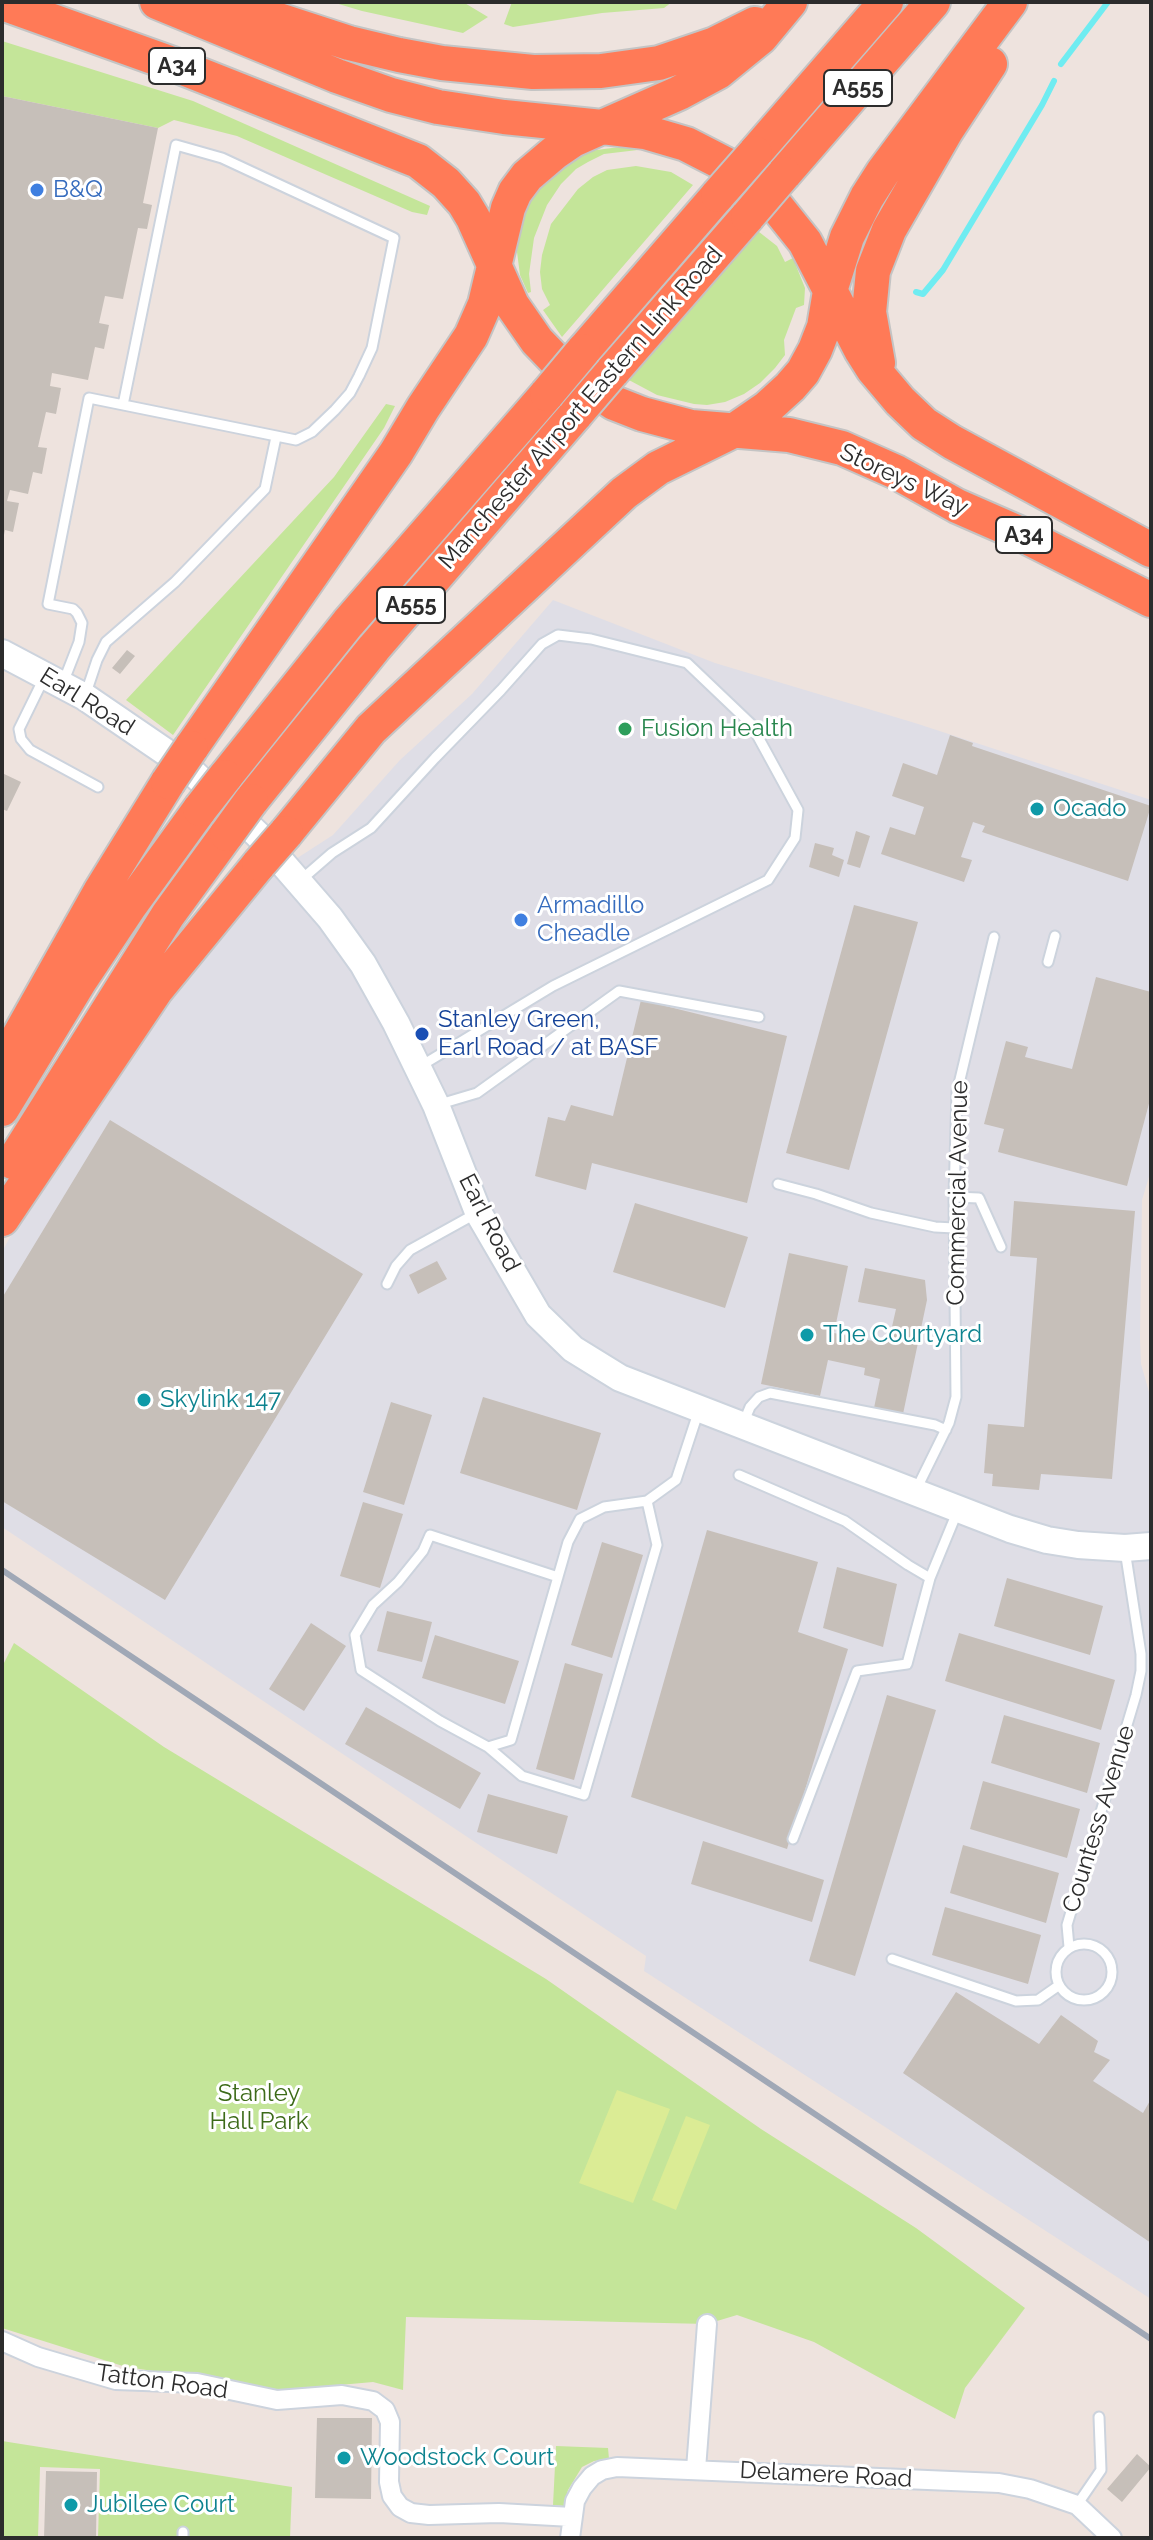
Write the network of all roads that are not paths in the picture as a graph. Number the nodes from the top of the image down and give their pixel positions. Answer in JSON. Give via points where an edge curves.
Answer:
{"nodes":[{"id":1,"x":157,"y":2,"type":"edge"},
{"id":2,"x":172,"y":2,"type":"edge"},
{"id":3,"x":886,"y":2,"type":"edge"},
{"id":4,"x":933,"y":2,"type":"edge"},
{"id":5,"x":1010,"y":2,"type":"edge"},
{"id":6,"x":1032,"y":2,"type":"edge"},
{"id":7,"x":2,"y":3,"type":"edge"},
{"id":8,"x":787,"y":5,"type":"edge"},
{"id":9,"x":602,"y":127,"type":"junction"},
{"id":10,"x":495,"y":269,"type":"junction"},
{"id":11,"x":830,"y":291,"type":"junction"},
{"id":12,"x":883,"y":382,"type":"junction"},
{"id":13,"x":123,"y":405,"type":"junction"},
{"id":14,"x":735,"y":430,"type":"junction"},
{"id":15,"x":276,"y":437,"type":"junction"},
{"id":16,"x":1151,"y":550,"type":"edge"},
{"id":17,"x":1151,"y":600,"type":"edge"},
{"id":18,"x":2,"y":653,"type":"edge"},
{"id":19,"x":64,"y":685,"type":"junction"},
{"id":20,"x":98,"y":787,"type":"dead end"},
{"id":21,"x":300,"y":882,"type":"junction"},
{"id":22,"x":1055,"y":936,"type":"dead end"},
{"id":23,"x":994,"y":937,"type":"dead end"},
{"id":24,"x":1048,"y":962,"type":"dead end"},
{"id":25,"x":759,"y":1017,"type":"dead end"},
{"id":26,"x":2,"y":1066,"type":"edge"},
{"id":27,"x":418,"y":1068,"type":"junction"},
{"id":28,"x":436,"y":1105,"type":"junction"},
{"id":29,"x":2,"y":1109,"type":"edge"},
{"id":30,"x":2,"y":1182,"type":"edge"},
{"id":31,"x":778,"y":1184,"type":"dead end"},
{"id":32,"x":954,"y":1197,"type":"junction"},
{"id":33,"x":478,"y":1212,"type":"junction"},
{"id":34,"x":2,"y":1219,"type":"edge"},
{"id":35,"x":954,"y":1228,"type":"junction"},
{"id":36,"x":1001,"y":1247,"type":"dead end"},
{"id":37,"x":387,"y":1284,"type":"dead end"},
{"id":38,"x":699,"y":1410,"type":"junction"},
{"id":39,"x":742,"y":1427,"type":"junction"},
{"id":40,"x":946,"y":1430,"type":"junction"},
{"id":41,"x":739,"y":1475,"type":"dead end"},
{"id":42,"x":915,"y":1493,"type":"junction"},
{"id":43,"x":647,"y":1501,"type":"junction"},
{"id":44,"x":958,"y":1510,"type":"junction"},
{"id":45,"x":1138,"y":1547,"type":"edge"},
{"id":46,"x":558,"y":1577,"type":"junction"},
{"id":47,"x":930,"y":1578,"type":"junction"},
{"id":48,"x":488,"y":1747,"type":"junction"},
{"id":49,"x":793,"y":1839,"type":"dead end"},
{"id":50,"x":1069,"y":1947,"type":"junction"},
{"id":51,"x":892,"y":1959,"type":"dead end"},
{"id":52,"x":1058,"y":1986,"type":"junction"},
{"id":53,"x":707,"y":2324,"type":"dead end"},
{"id":54,"x":2,"y":2341,"type":"edge"},
{"id":55,"x":1099,"y":2417,"type":"dead end"},
{"id":56,"x":696,"y":2469,"type":"junction"},
{"id":57,"x":1077,"y":2505,"type":"junction"},
{"id":58,"x":572,"y":2517,"type":"junction"},
{"id":59,"x":570,"y":2538,"type":"edge"},
{"id":60,"x":1112,"y":2538,"type":"edge"}],
"edges":[{"from":1,"to":9,"type":"highway","number":"A34","via":[[391,95],[490,115]]},
{"from":2,"to":8,"type":"highway","via":[[254,12],[399,55],[542,72],[616,69],[682,57]]},
{"from":3,"to":29,"type":"highway","name":"Manchester Airport Eastern Link Road","number":"A555","bridge":true,"via":[[348,623],[225,777],[129,907]]},
{"from":4,"to":30,"type":"highway","name":"Manchester Airport Eastern Link Road","number":"A555","bridge":true,"via":[[374,648],[251,801],[168,915]]},
{"from":5,"to":11,"type":"highway","via":[[883,172],[847,237]]},
{"from":6,"to":12,"type":"highway","via":[[946,131],[877,260],[869,312]]},
{"from":7,"to":10,"type":"highway","number":"A34","via":[[418,161],[464,203]]},
{"from":8,"to":9,"type":"highway","via":[[761,37],[718,72]]},
{"from":9,"to":10,"type":"highway","via":[[573,140],[527,176],[508,208]]},
{"from":9,"to":11,"type":"highway","number":"A34","via":[[665,137],[706,153],[738,174],[788,219]]},
{"from":10,"to":14,"type":"highway","number":"A34","via":[[529,332],[587,386],[614,403],[671,423]]},
{"from":10,"to":26,"type":"highway","bridge":true,"via":[[471,336],[168,782]]},
{"from":11,"to":12,"type":"highway","number":"A34"},
{"from":11,"to":14,"type":"highway","via":[[824,327],[803,372],[780,398]]},
{"from":12,"to":16,"type":"highway","number":"A34","via":[[924,424],[952,442]]},
{"from":13,"to":15,"type":"lane"},
{"from":13,"to":15,"type":"lane","via":[[176,145],[222,158],[394,238],[372,348],[350,393],[312,432],[296,440]]},
{"from":13,"to":19,"type":"lane","via":[[89,398],[48,604],[73,609],[82,623]]},
{"from":14,"to":17,"type":"highway","name":"Storeys Way","number":"A34","via":[[802,437],[854,453]]},
{"from":14,"to":34,"type":"highway","bridge":true,"via":[[658,468],[624,493],[371,729],[156,990]]},
{"from":15,"to":19,"type":"lane","via":[[265,489],[175,582],[106,642],[97,660]]},
{"from":18,"to":19,"type":"street","name":"Earl Road"},
{"from":19,"to":20,"type":"lane","via":[[19,729],[21,739],[30,750]]},
{"from":19,"to":21,"type":"street","name":"Earl Road","via":[[186,766]]},
{"from":21,"to":27,"type":"street","name":"Earl Road","via":[[363,964]]},
{"from":21,"to":27,"type":"lane","via":[[371,828],[542,644],[558,635],[687,663],[751,724],[798,810],[795,838],[768,880],[553,986]]},
{"from":22,"to":24,"type":"lane"},
{"from":23,"to":32,"type":"lane","name":"Commercial Avenue","via":[[959,1078]]},
{"from":25,"to":28,"type":"lane","via":[[619,991],[477,1093]]},
{"from":27,"to":28,"type":"street","name":"Earl Road"},
{"from":28,"to":33,"type":"street","name":"Earl Road"},
{"from":31,"to":35,"type":"lane","via":[[871,1213]]},
{"from":32,"to":35,"type":"lane","name":"Commercial Avenue"},
{"from":32,"to":36,"type":"lane","via":[[979,1198]]},
{"from":33,"to":37,"type":"lane","via":[[410,1250]]},
{"from":33,"to":38,"type":"street","name":"Earl Road","via":[[538,1315],[573,1349],[620,1378]]},
{"from":35,"to":40,"type":"lane","name":"Commercial Avenue","via":[[956,1397]]},
{"from":38,"to":39,"type":"street","name":"Earl Road"},
{"from":38,"to":43,"type":"lane","via":[[676,1480]]},
{"from":39,"to":40,"type":"lane","via":[[750,1407],[770,1393]]},
{"from":39,"to":42,"type":"street","name":"Earl Road"},
{"from":40,"to":42,"type":"lane","name":"Commercial Avenue"},
{"from":41,"to":47,"type":"lane","via":[[845,1521]]},
{"from":42,"to":44,"type":"street","name":"Earl Road"},
{"from":43,"to":46,"type":"lane","via":[[604,1507],[580,1519]]},
{"from":43,"to":48,"type":"lane","via":[[657,1545],[584,1795],[522,1776]]},
{"from":44,"to":45,"type":"street","name":"Earl Road","via":[[1047,1540]]},
{"from":44,"to":47,"type":"lane"},
{"from":45,"to":50,"type":"lane","name":"Countess Avenue","via":[[1141,1671],[1067,1925]]},
{"from":46,"to":48,"type":"lane","via":[[511,1740]]},
{"from":46,"to":48,"type":"lane","via":[[430,1535],[355,1635],[361,1670]]},
{"from":47,"to":49,"type":"lane","via":[[907,1664],[857,1671]]},
{"from":50,"to":52,"type":"lane","via":[[1058,1960]]},
{"from":50,"to":52,"type":"lane","via":[[1098,1947],[1110,1962],[1111,1981],[1091,2000],[1072,1998]]},
{"from":51,"to":52,"type":"lane","via":[[1016,2001],[1038,2000]]},
{"from":53,"to":56,"type":"street"},
{"from":54,"to":58,"type":"street","name":"Tatton Road","via":[[116,2380],[197,2383],[277,2400],[342,2395],[373,2401],[390,2422],[389,2482],[400,2507],[429,2515]]},
{"from":55,"to":57,"type":"lane","via":[[1101,2470]]},
{"from":56,"to":57,"type":"street","name":"Delamere Road","via":[[999,2483]]},
{"from":56,"to":58,"type":"street","name":"Delamere Road","via":[[602,2470],[582,2488]]},
{"from":57,"to":60,"type":"street","name":"Delamere Road"},
{"from":58,"to":59,"type":"street","name":"Delamere Road"}]}
